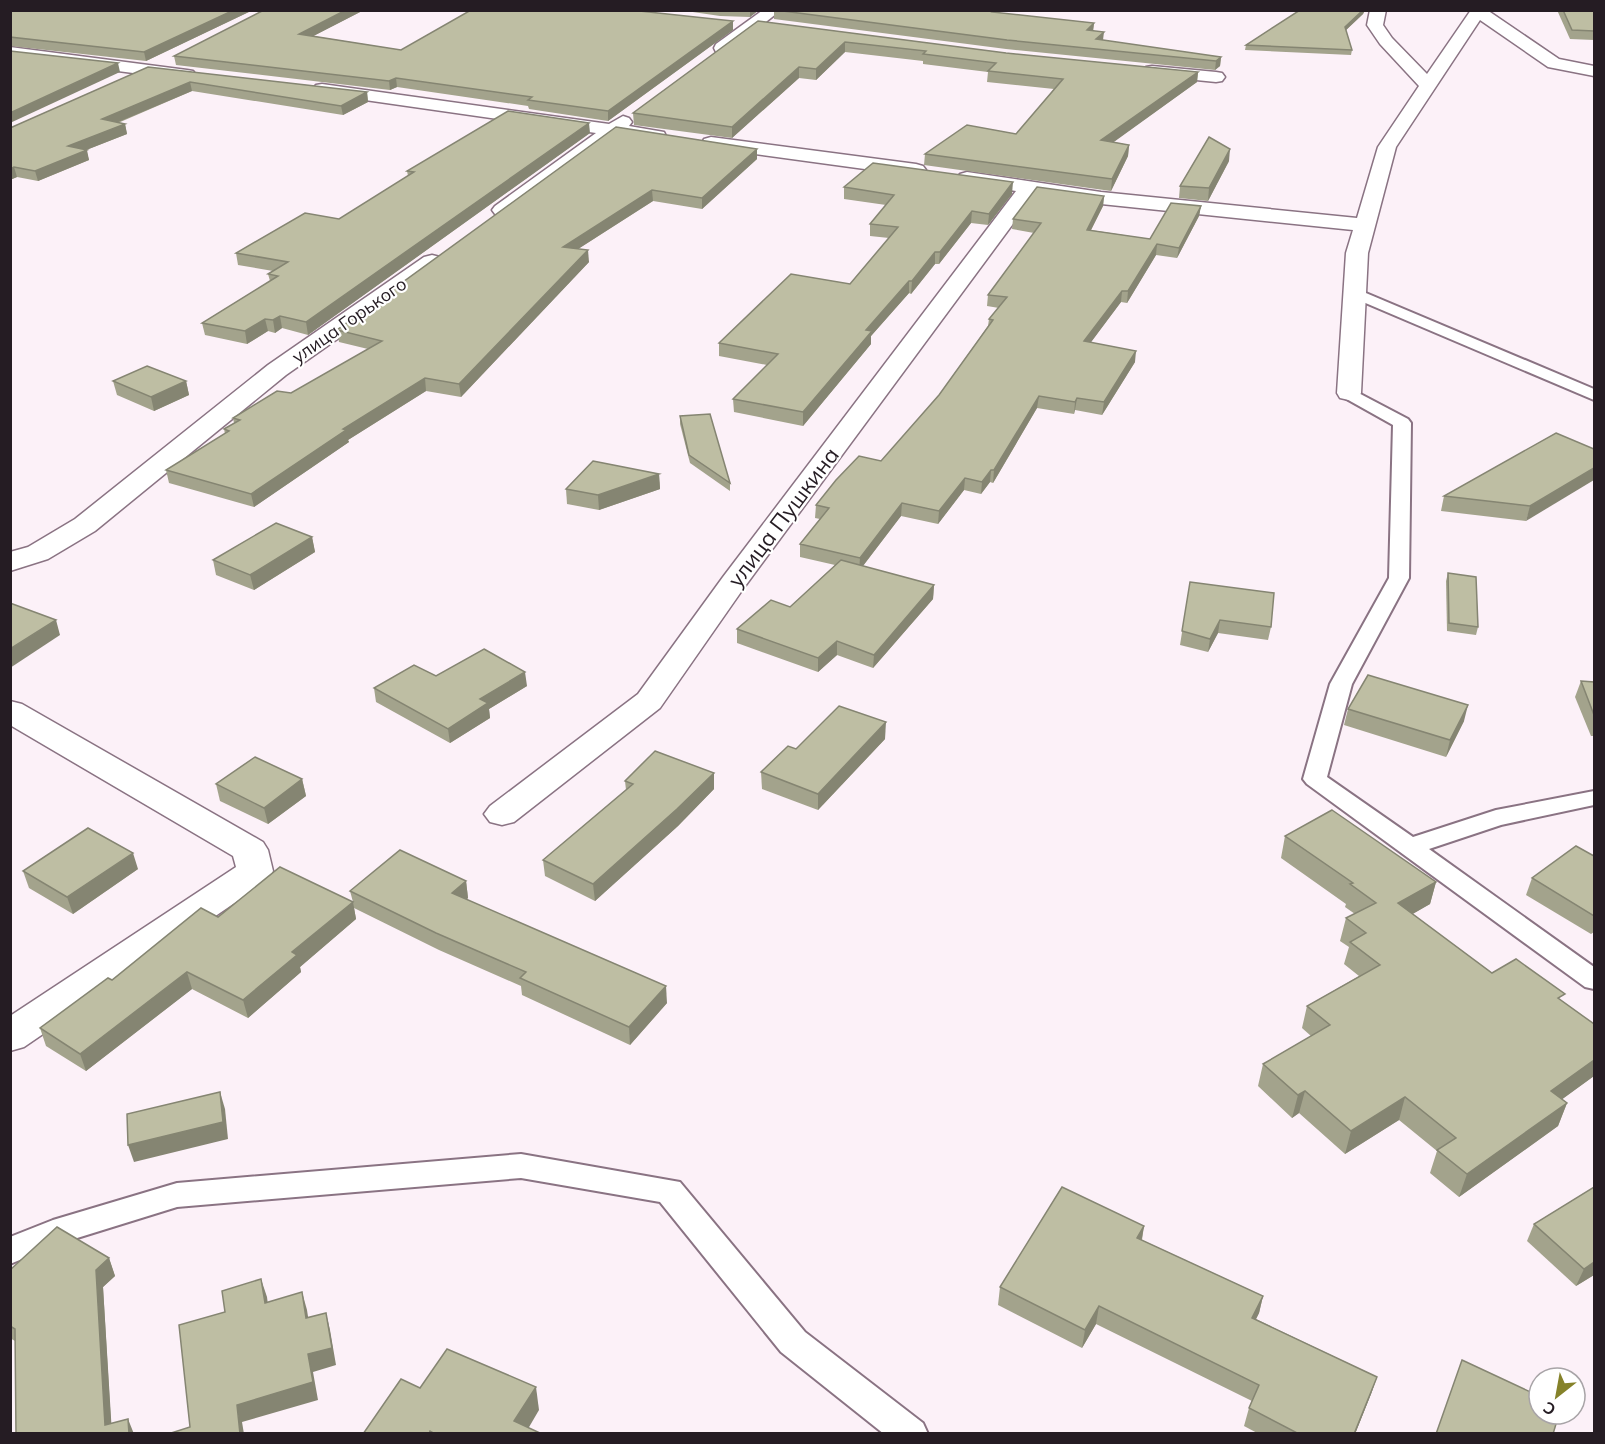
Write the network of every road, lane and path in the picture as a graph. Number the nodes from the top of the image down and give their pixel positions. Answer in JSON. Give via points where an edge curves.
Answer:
{"nodes":[{"id":1,"x":1378,"y":10,"type":"edge"},
{"id":2,"x":1479,"y":11,"type":"edge"},
{"id":3,"x":777,"y":19,"type":"edge"},
{"id":4,"x":732,"y":23,"type":"edge"},
{"id":5,"x":756,"y":24,"type":"junction"},
{"id":6,"x":10,"y":52,"type":"edge"},
{"id":7,"x":177,"y":55,"type":"edge"},
{"id":8,"x":708,"y":59,"type":"edge"},
{"id":9,"x":146,"y":70,"type":"junction"},
{"id":10,"x":1137,"y":70,"type":"edge"},
{"id":11,"x":1591,"y":73,"type":"edge"},
{"id":12,"x":202,"y":76,"type":"edge"},
{"id":13,"x":1216,"y":77,"type":"edge"},
{"id":14,"x":114,"y":85,"type":"edge"},
{"id":15,"x":1428,"y":85,"type":"junction"},
{"id":16,"x":305,"y":87,"type":"edge"},
{"id":17,"x":641,"y":108,"type":"edge"},
{"id":18,"x":612,"y":130,"type":"junction"},
{"id":19,"x":1030,"y":187,"type":"junction"},
{"id":20,"x":482,"y":225,"type":"edge"},
{"id":21,"x":1364,"y":225,"type":"junction"},
{"id":22,"x":453,"y":246,"type":"edge"},
{"id":23,"x":1354,"y":293,"type":"junction"},
{"id":24,"x":1349,"y":393,"type":"joint"},
{"id":25,"x":1594,"y":395,"type":"edge"},
{"id":26,"x":10,"y":562,"type":"edge"},
{"id":27,"x":10,"y":711,"type":"edge"},
{"id":28,"x":1594,"y":798,"type":"edge"},
{"id":29,"x":502,"y":814,"type":"dead end"},
{"id":30,"x":1410,"y":847,"type":"junction"},
{"id":31,"x":1594,"y":980,"type":"edge"},
{"id":32,"x":10,"y":1036,"type":"edge"},
{"id":33,"x":10,"y":1251,"type":"edge"},
{"id":34,"x":911,"y":1434,"type":"edge"}],
"edges":[{"from":1,"to":15,"type":"street","via":[[1375,25]]},
{"from":2,"to":11,"type":"street","via":[[1554,63]]},
{"from":2,"to":15,"type":"street"},
{"from":3,"to":5,"type":"street"},
{"from":4,"to":5,"type":"street"},
{"from":5,"to":8,"type":"street"},
{"from":6,"to":9,"type":"street"},
{"from":7,"to":9,"type":"street"},
{"from":9,"to":12,"type":"street"},
{"from":9,"to":14,"type":"street"},
{"from":10,"to":13,"type":"street"},
{"from":15,"to":21,"type":"street","via":[[1387,147]]},
{"from":16,"to":18,"type":"street"},
{"from":17,"to":18,"type":"street"},
{"from":18,"to":19,"type":"street"},
{"from":18,"to":20,"type":"street"},
{"from":19,"to":21,"type":"street"},
{"from":19,"to":29,"type":"street","name":"улица Пушкина","via":[[649,701]]},
{"from":21,"to":23,"type":"street"},
{"from":22,"to":26,"type":"street","name":"улица Горького","via":[[277,370],[85,525],[38,553]]},
{"from":23,"to":24,"type":"street"},
{"from":23,"to":25,"type":"lane"},
{"from":24,"to":30,"type":"lane","via":[[1402,423],[1399,578],[1341,684],[1315,779]]},
{"from":27,"to":32,"type":"street","via":[[250,850],[255,871]]},
{"from":28,"to":30,"type":"lane","via":[[1496,819]]},
{"from":30,"to":31,"type":"lane"},
{"from":33,"to":34,"type":"lane","via":[[53,1233],[177,1195],[521,1166],[669,1191],[793,1342]]}]}
